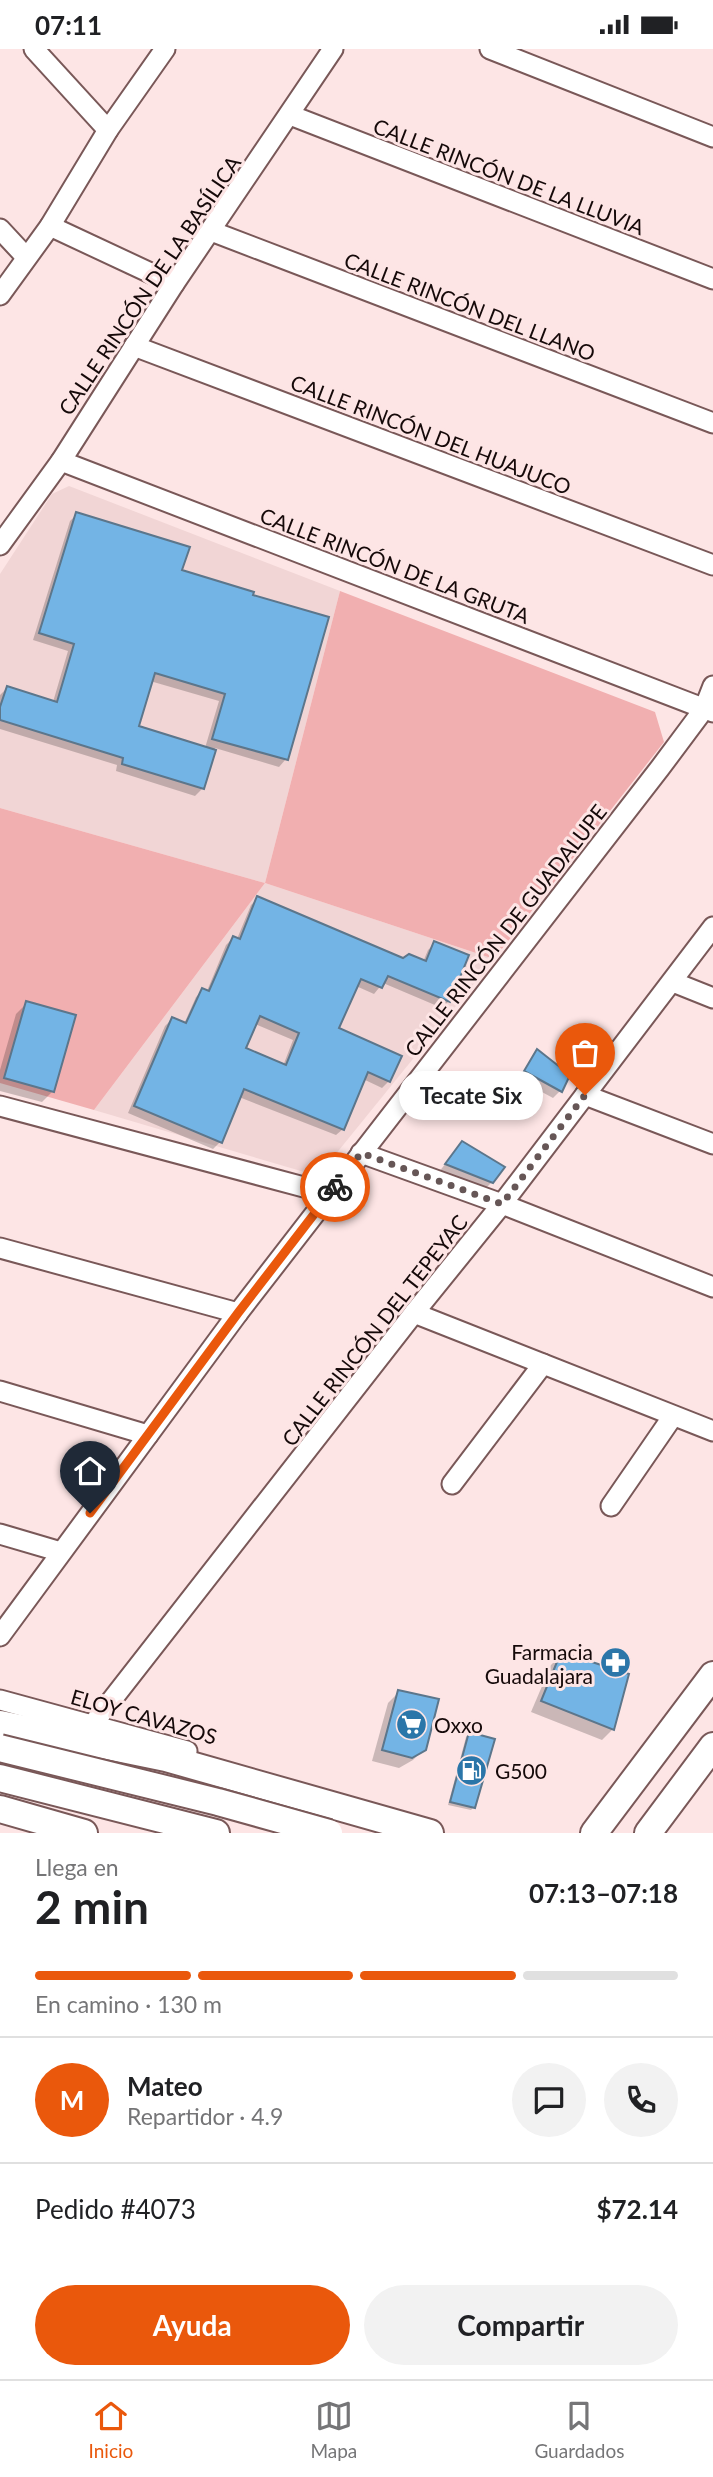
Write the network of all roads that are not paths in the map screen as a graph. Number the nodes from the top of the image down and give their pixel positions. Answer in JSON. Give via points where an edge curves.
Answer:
{"nodes":[{"id":1,"x":34,"y":49,"type":"edge"},
{"id":2,"x":165,"y":49,"type":"edge"},
{"id":3,"x":333,"y":49,"type":"edge"},
{"id":4,"x":491,"y":49,"type":"edge"},
{"id":5,"x":289,"y":115,"type":"junction"},
{"id":6,"x":108,"y":130,"type":"junction"},
{"id":7,"x":713,"y":137,"type":"edge"},
{"id":8,"x":50,"y":226,"type":"junction"},
{"id":9,"x":0,"y":229,"type":"edge"},
{"id":10,"x":211,"y":231,"type":"junction"},
{"id":11,"x":26,"y":257,"type":"junction"},
{"id":12,"x":713,"y":279,"type":"edge"},
{"id":13,"x":174,"y":284,"type":"junction"},
{"id":14,"x":0,"y":295,"type":"edge"},
{"id":15,"x":134,"y":346,"type":"junction"},
{"id":16,"x":713,"y":423,"type":"edge"},
{"id":17,"x":61,"y":461,"type":"junction"},
{"id":18,"x":0,"y":545,"type":"edge"},
{"id":19,"x":713,"y":565,"type":"edge"},
{"id":20,"x":713,"y":686,"type":"edge"},
{"id":21,"x":709,"y":710,"type":"edge"},
{"id":22,"x":713,"y":927,"type":"edge"},
{"id":23,"x":673,"y":982,"type":"junction"},
{"id":24,"x":713,"y":998,"type":"edge"},
{"id":25,"x":585,"y":1095,"type":"junction"},
{"id":26,"x":0,"y":1105,"type":"edge"},
{"id":27,"x":713,"y":1144,"type":"edge"},
{"id":28,"x":361,"y":1153,"type":"junction"},
{"id":29,"x":330,"y":1194,"type":"junction"},
{"id":30,"x":502,"y":1204,"type":"junction"},
{"id":31,"x":0,"y":1248,"type":"edge"},
{"id":32,"x":713,"y":1287,"type":"edge"},
{"id":33,"x":238,"y":1313,"type":"junction"},
{"id":34,"x":414,"y":1313,"type":"junction"},
{"id":35,"x":543,"y":1364,"type":"junction"},
{"id":36,"x":0,"y":1391,"type":"edge"},
{"id":37,"x":673,"y":1416,"type":"junction"},
{"id":38,"x":713,"y":1431,"type":"edge"},
{"id":39,"x":148,"y":1435,"type":"junction"},
{"id":40,"x":452,"y":1484,"type":"dead end"},
{"id":41,"x":611,"y":1506,"type":"dead end"},
{"id":42,"x":0,"y":1534,"type":"edge"},
{"id":43,"x":61,"y":1552,"type":"junction"},
{"id":44,"x":0,"y":1636,"type":"edge"},
{"id":45,"x":713,"y":1675,"type":"edge"},
{"id":46,"x":0,"y":1700,"type":"edge"},
{"id":47,"x":0,"y":1724,"type":"edge"},
{"id":48,"x":93,"y":1724,"type":"junction"},
{"id":49,"x":713,"y":1745,"type":"edge"},
{"id":50,"x":0,"y":1748,"type":"edge"},
{"id":51,"x":0,"y":1778,"type":"edge"},
{"id":52,"x":278,"y":1789,"type":"junction"},
{"id":53,"x":0,"y":1809,"type":"edge"},
{"id":54,"x":369,"y":1815,"type":"junction"},
{"id":55,"x":84,"y":1833,"type":"edge"},
{"id":56,"x":216,"y":1833,"type":"edge"},
{"id":57,"x":314,"y":1833,"type":"edge"},
{"id":58,"x":330,"y":1833,"type":"edge"},
{"id":59,"x":337,"y":1833,"type":"edge"},
{"id":60,"x":430,"y":1833,"type":"edge"},
{"id":61,"x":594,"y":1833,"type":"edge"},
{"id":62,"x":648,"y":1833,"type":"edge"}],
"edges":[{"from":1,"to":6,"type":"street"},
{"from":2,"to":6,"type":"street"},
{"from":3,"to":5,"type":"street","name":"CALLE RINCÓN DE LA BASÍLICA"},
{"from":4,"to":7,"type":"street"},
{"from":5,"to":10,"type":"street","name":"CALLE RINCÓN DE LA BASÍLICA"},
{"from":5,"to":12,"type":"street","name":"CALLE RINCÓN DE LA LLUVIA"},
{"from":6,"to":8,"type":"street"},
{"from":8,"to":11,"type":"street"},
{"from":8,"to":13,"type":"street"},
{"from":9,"to":11,"type":"street"},
{"from":10,"to":13,"type":"street","name":"CALLE RINCÓN DE LA BASÍLICA"},
{"from":10,"to":16,"type":"street","name":"CALLE RINCÓN DEL LLANO"},
{"from":11,"to":14,"type":"street"},
{"from":13,"to":15,"type":"street","name":"CALLE RINCÓN DE LA BASÍLICA"},
{"from":15,"to":17,"type":"street","name":"CALLE RINCÓN DE LA BASÍLICA"},
{"from":15,"to":19,"type":"street","name":"CALLE RINCÓN DEL HUAJUCO"},
{"from":17,"to":18,"type":"street","name":"CALLE RINCÓN DE LA BASÍLICA"},
{"from":17,"to":21,"type":"street","name":"CALLE RINCÓN DE LA GRUTA"},
{"from":20,"to":21,"type":"street","name":"CALLE RINCÓN DE GUADALUPE"},
{"from":21,"to":28,"type":"street","name":"CALLE RINCÓN DE GUADALUPE"},
{"from":22,"to":23,"type":"street","name":"CALLE RINCÓN DEL TEPEYAC"},
{"from":23,"to":24,"type":"street"},
{"from":23,"to":25,"type":"street","name":"CALLE RINCÓN DEL TEPEYAC"},
{"from":25,"to":27,"type":"street"},
{"from":25,"to":30,"type":"street","name":"CALLE RINCÓN DEL TEPEYAC"},
{"from":26,"to":29,"type":"street"},
{"from":28,"to":29,"type":"street","name":"CALLE RINCÓN DE GUADALUPE"},
{"from":28,"to":30,"type":"street"},
{"from":29,"to":33,"type":"street","name":"CALLE RINCÓN DE GUADALUPE"},
{"from":30,"to":32,"type":"street"},
{"from":30,"to":34,"type":"street","name":"CALLE RINCÓN DEL TEPEYAC"},
{"from":31,"to":33,"type":"street"},
{"from":33,"to":39,"type":"street","name":"CALLE RINCÓN DE GUADALUPE"},
{"from":34,"to":35,"type":"street"},
{"from":34,"to":48,"type":"street","name":"CALLE RINCÓN DEL TEPEYAC"},
{"from":35,"to":37,"type":"street"},
{"from":35,"to":40,"type":"street"},
{"from":36,"to":39,"type":"street"},
{"from":37,"to":38,"type":"street"},
{"from":37,"to":41,"type":"street"},
{"from":39,"to":43,"type":"street","name":"CALLE RINCÓN DE GUADALUPE"},
{"from":42,"to":43,"type":"street"},
{"from":43,"to":44,"type":"street","name":"CALLE RINCÓN DE GUADALUPE"},
{"from":45,"to":61,"type":"main road"},
{"from":46,"to":48,"type":"street","name":"ELOY CAVAZOS"},
{"from":47,"to":52,"type":"main road","via":[[166,1758]]},
{"from":48,"to":52,"type":"street","name":"ELOY CAVAZOS","via":[[235,1767]]},
{"from":49,"to":62,"type":"main road"},
{"from":50,"to":58,"type":"main road","bridge":true},
{"from":51,"to":56,"type":"main road"},
{"from":52,"to":54,"type":"main road"},
{"from":52,"to":57,"type":"main road","via":[[311,1818]]},
{"from":53,"to":55,"type":"main road"},
{"from":54,"to":59,"type":"main road"},
{"from":54,"to":60,"type":"main road"}]}
